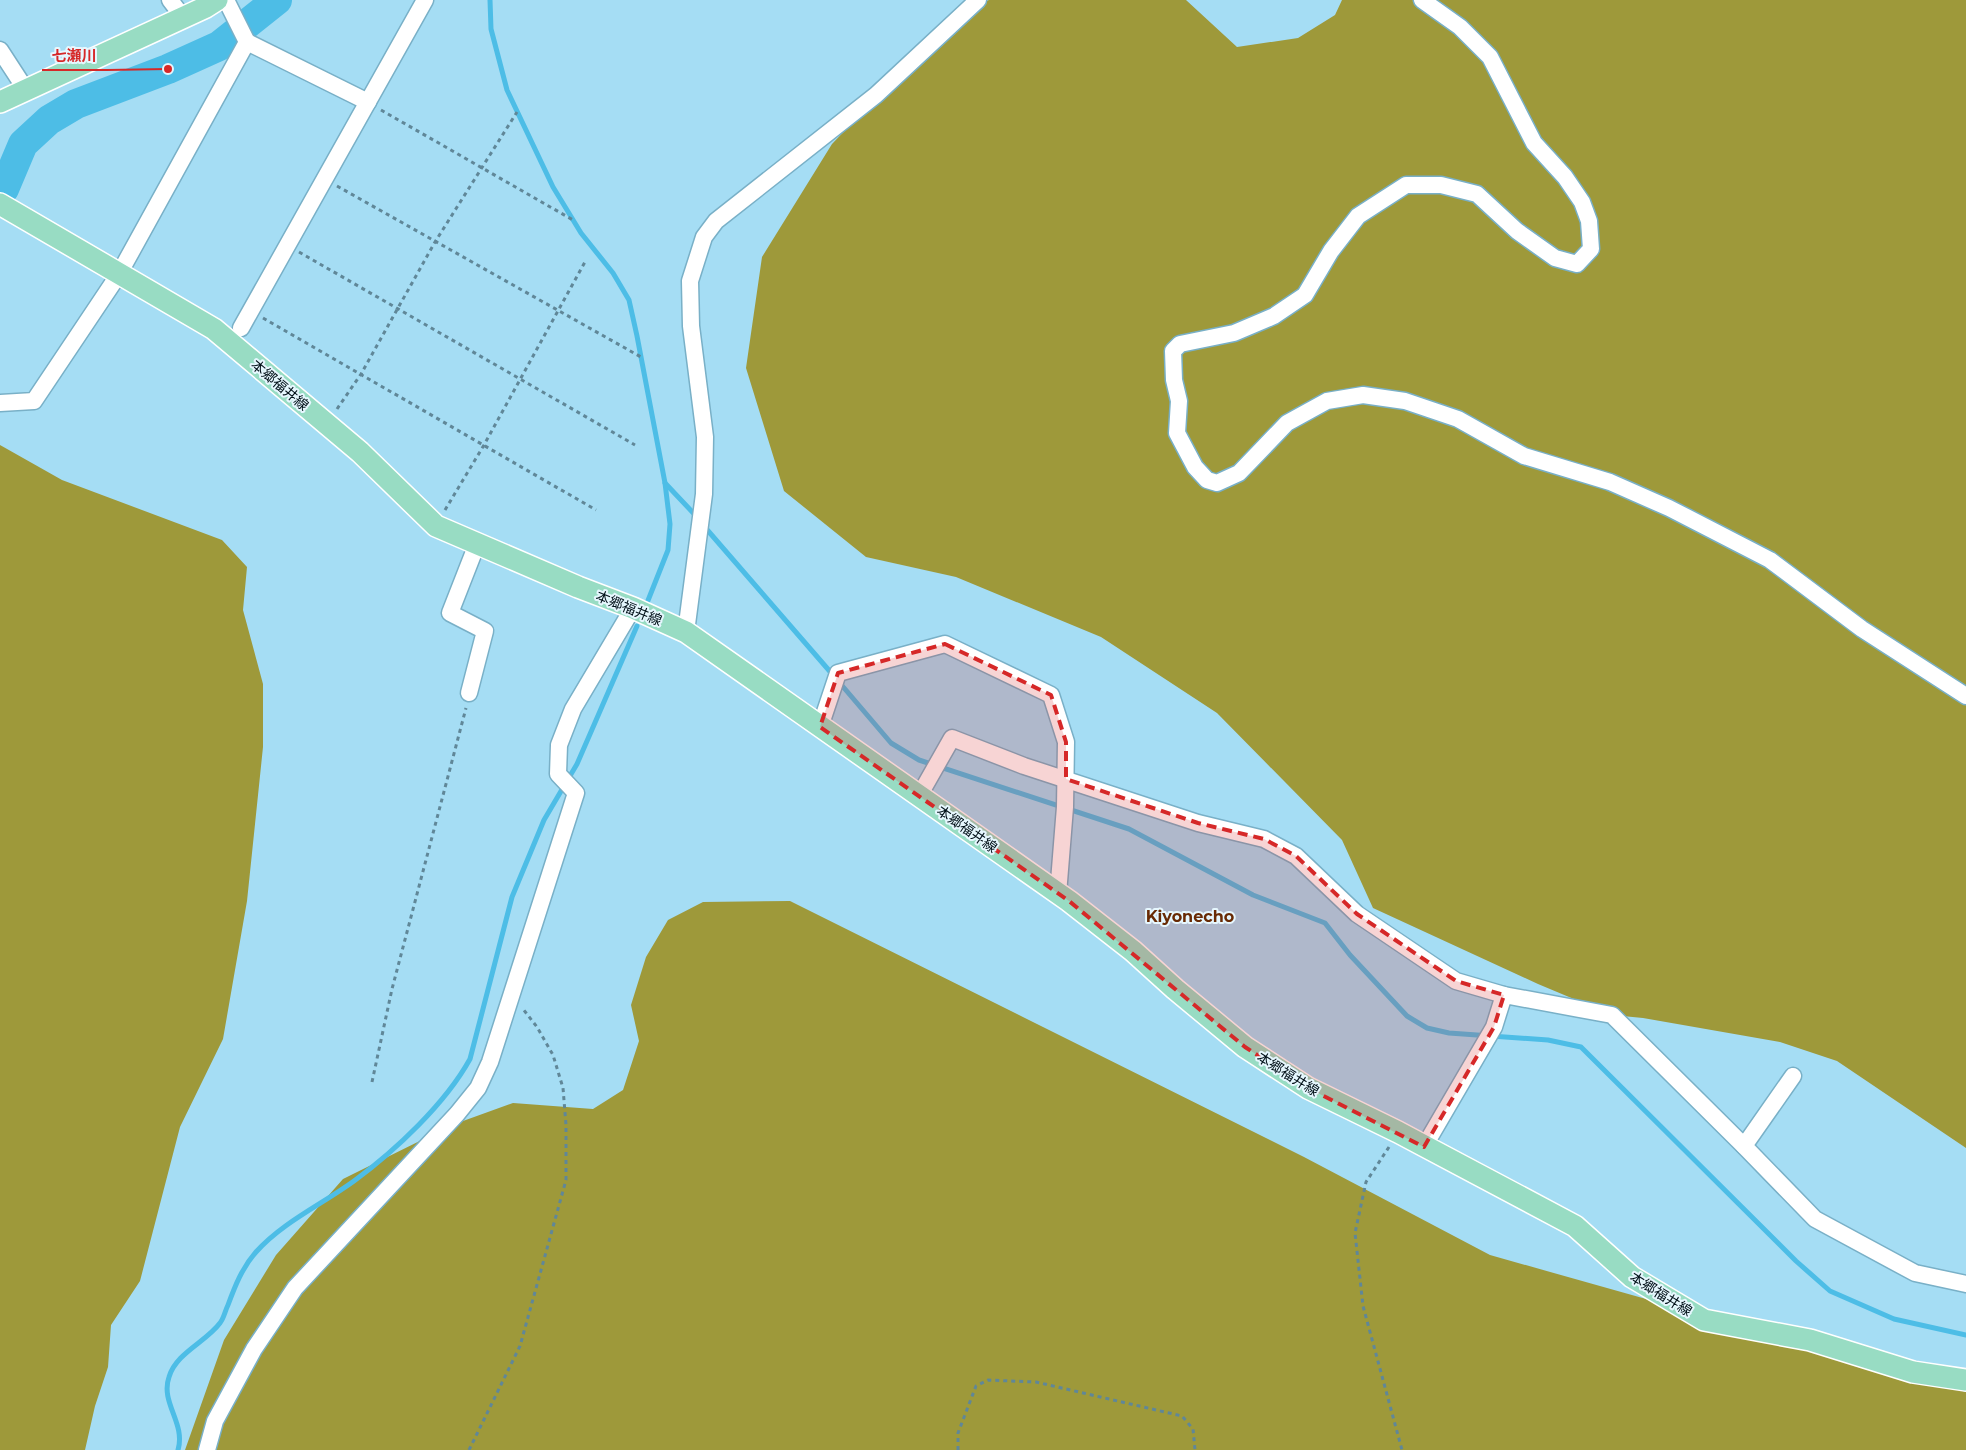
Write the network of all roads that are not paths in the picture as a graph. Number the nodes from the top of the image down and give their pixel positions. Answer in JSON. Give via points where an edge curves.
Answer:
{"nodes":[{"id":1,"x":170,"y":0,"type":"edge"},
{"id":2,"x":216,"y":0,"type":"edge"},
{"id":3,"x":226,"y":0,"type":"edge"},
{"id":4,"x":425,"y":0,"type":"edge"},
{"id":5,"x":978,"y":0,"type":"edge"},
{"id":6,"x":1422,"y":0,"type":"edge"},
{"id":7,"x":183,"y":17,"type":"junction"},
{"id":8,"x":246,"y":42,"type":"junction"},
{"id":9,"x":0,"y":50,"type":"edge"},
{"id":10,"x":26,"y":90,"type":"junction"},
{"id":11,"x":0,"y":102,"type":"edge"},
{"id":12,"x":368,"y":102,"type":"junction"},
{"id":13,"x":0,"y":204,"type":"edge"},
{"id":14,"x":119,"y":274,"type":"junction"},
{"id":15,"x":241,"y":328,"type":"dead end"},
{"id":16,"x":0,"y":403,"type":"edge"},
{"id":17,"x":477,"y":544,"type":"junction"},
{"id":18,"x":632,"y":608,"type":"junction"},
{"id":19,"x":686,"y":632,"type":"junction"},
{"id":20,"x":469,"y":693,"type":"road end"},
{"id":21,"x":1966,"y":696,"type":"edge"},
{"id":22,"x":820,"y":727,"type":"junction"},
{"id":23,"x":1066,"y":779,"type":"junction"},
{"id":24,"x":919,"y":796,"type":"junction"},
{"id":25,"x":1058,"y":894,"type":"junction"},
{"id":26,"x":1504,"y":995,"type":"junction"},
{"id":27,"x":1793,"y":1076,"type":"dead end"},
{"id":28,"x":1744,"y":1146,"type":"junction"},
{"id":29,"x":1424,"y":1147,"type":"junction"},
{"id":30,"x":1966,"y":1284,"type":"edge"},
{"id":31,"x":1966,"y":1380,"type":"edge"},
{"id":32,"x":207,"y":1450,"type":"edge"}],
"edges":[{"from":1,"to":7,"type":"street"},
{"from":2,"to":7,"type":"main road"},
{"from":3,"to":8,"type":"street"},
{"from":4,"to":12,"type":"street"},
{"from":5,"to":19,"type":"street","via":[[876,94],[716,221],[704,236],[690,282],[691,326],[704,437],[704,494]]},
{"from":6,"to":21,"type":"street","via":[[1460,27],[1490,57],[1534,143],[1565,177],[1582,202],[1589,221],[1591,249],[1577,264],[1555,258],[1517,231],[1477,194],[1441,185],[1406,185],[1358,216],[1331,251],[1305,295],[1274,316],[1234,333],[1180,344],[1173,350],[1174,380],[1179,401],[1177,433],[1194,467],[1207,480],[1217,482],[1239,473],[1287,422],[1327,401],[1363,395],[1405,401],[1458,419],[1524,456],[1610,482],[1770,560],[1862,629]]},
{"from":7,"to":10,"type":"main road"},
{"from":8,"to":12,"type":"street"},
{"from":8,"to":14,"type":"street"},
{"from":9,"to":10,"type":"street"},
{"from":10,"to":11,"type":"main road"},
{"from":12,"to":15,"type":"street"},
{"from":13,"to":14,"type":"main road","name":"本郷福井線"},
{"from":14,"to":16,"type":"street","via":[[34,401]]},
{"from":14,"to":17,"type":"main road","name":"本郷福井線","via":[[214,329],[360,452],[436,526]]},
{"from":17,"to":18,"type":"main road","name":"本郷福井線"},
{"from":17,"to":20,"type":"street","via":[[450,613],[485,631]]},
{"from":18,"to":19,"type":"main road","name":"本郷福井線"},
{"from":18,"to":32,"type":"street","via":[[574,708],[559,745],[558,774],[576,793],[490,1062],[478,1088],[295,1288],[254,1349],[215,1420]]},
{"from":19,"to":22,"type":"main road","name":"本郷福井線"},
{"from":22,"to":23,"type":"street","via":[[838,673],[945,644],[1051,695],[1066,742]]},
{"from":22,"to":24,"type":"main road","name":"本郷福井線"},
{"from":23,"to":24,"type":"street","via":[[952,738]]},
{"from":23,"to":25,"type":"street"},
{"from":23,"to":26,"type":"street","via":[[1198,823],[1264,840],[1296,856],[1357,914],[1456,981]]},
{"from":24,"to":25,"type":"main road","name":"本郷福井線"},
{"from":25,"to":29,"type":"main road","name":"本郷福井線","via":[[1133,951],[1245,1047],[1308,1088]]},
{"from":26,"to":28,"type":"street","via":[[1612,1015]]},
{"from":26,"to":29,"type":"street","via":[[1494,1027]]},
{"from":27,"to":28,"type":"street"},
{"from":28,"to":30,"type":"street","via":[[1815,1220],[1915,1273]]},
{"from":29,"to":31,"type":"main road","name":"本郷福井線","via":[[1575,1226],[1632,1277],[1704,1320],[1810,1340],[1913,1372]]}]}
